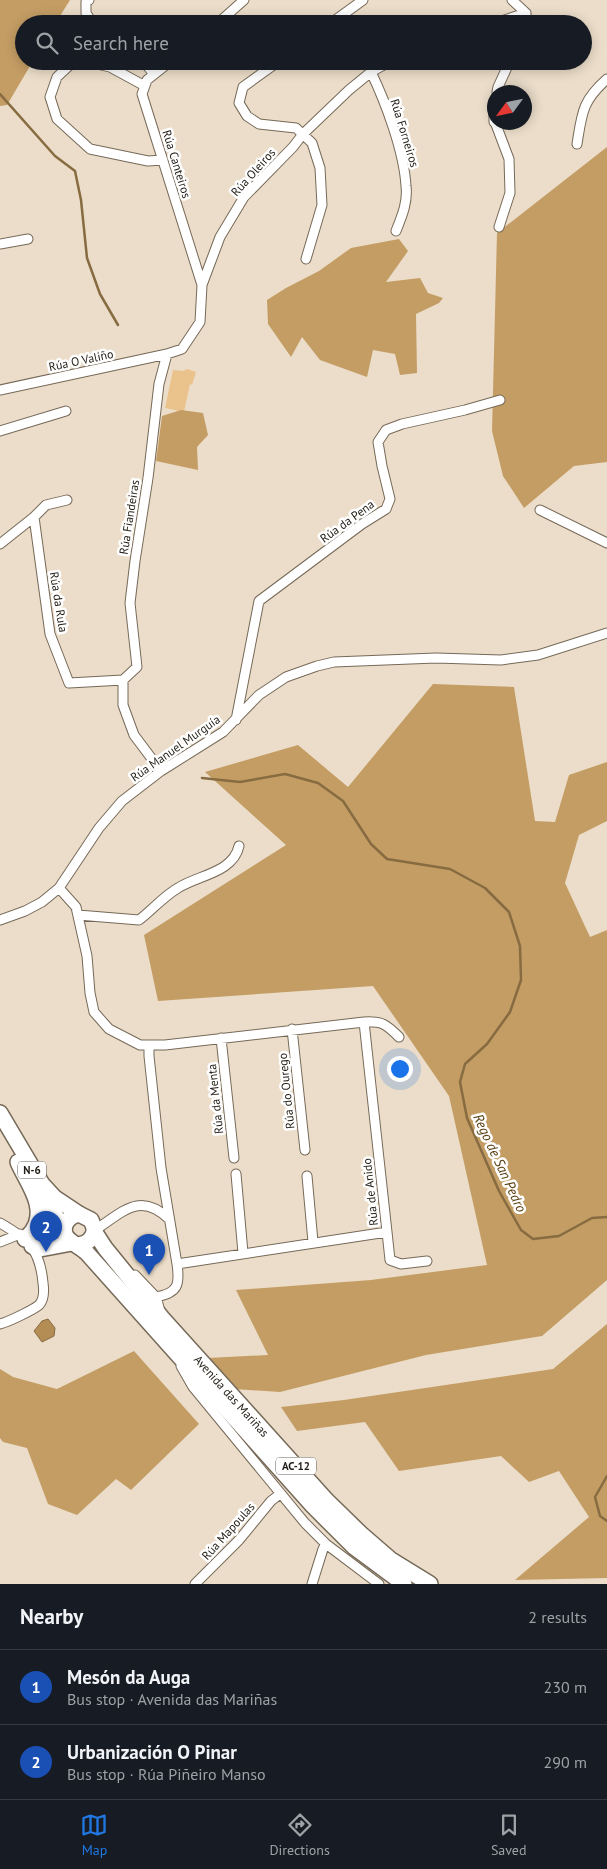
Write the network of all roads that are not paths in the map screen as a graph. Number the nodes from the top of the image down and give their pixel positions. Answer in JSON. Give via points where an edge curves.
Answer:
{"nodes":[{"id":1,"x":88,"y":0,"type":"edge"},
{"id":2,"x":244,"y":0,"type":"edge"},
{"id":3,"x":363,"y":0,"type":"edge"},
{"id":4,"x":512,"y":0,"type":"edge"},
{"id":5,"x":526,"y":13,"type":"joint"},
{"id":6,"x":87,"y":15,"type":"edge"},
{"id":7,"x":228,"y":15,"type":"edge"},
{"id":8,"x":342,"y":15,"type":"edge"},
{"id":9,"x":520,"y":15,"type":"edge"},
{"id":10,"x":64,"y":70,"type":"edge"},
{"id":11,"x":116,"y":70,"type":"edge"},
{"id":12,"x":151,"y":70,"type":"edge"},
{"id":13,"x":159,"y":70,"type":"edge"},
{"id":14,"x":267,"y":70,"type":"edge"},
{"id":15,"x":375,"y":70,"type":"edge"},
{"id":16,"x":506,"y":70,"type":"edge"},
{"id":17,"x":371,"y":72,"type":"junction"},
{"id":18,"x":154,"y":74,"type":"junction"},
{"id":19,"x":607,"y":79,"type":"edge"},
{"id":20,"x":499,"y":85,"type":"edge"},
{"id":21,"x":145,"y":86,"type":"junction"},
{"id":22,"x":498,"y":130,"type":"edge"},
{"id":23,"x":303,"y":134,"type":"junction"},
{"id":24,"x":577,"y":144,"type":"dead end"},
{"id":25,"x":163,"y":160,"type":"junction"},
{"id":26,"x":499,"y":226,"type":"dead end"},
{"id":27,"x":396,"y":231,"type":"dead end"},
{"id":28,"x":28,"y":239,"type":"dead end"},
{"id":29,"x":0,"y":244,"type":"edge"},
{"id":30,"x":306,"y":259,"type":"dead end"},
{"id":31,"x":202,"y":285,"type":"junction"},
{"id":32,"x":167,"y":354,"type":"junction"},
{"id":33,"x":0,"y":390,"type":"edge"},
{"id":34,"x":500,"y":400,"type":"dead end"},
{"id":35,"x":66,"y":411,"type":"dead end"},
{"id":36,"x":0,"y":430,"type":"edge"},
{"id":37,"x":67,"y":500,"type":"dead end"},
{"id":38,"x":540,"y":510,"type":"dead end"},
{"id":39,"x":34,"y":517,"type":"junction"},
{"id":40,"x":607,"y":543,"type":"edge"},
{"id":41,"x":0,"y":544,"type":"edge"},
{"id":42,"x":607,"y":633,"type":"edge"},
{"id":43,"x":123,"y":680,"type":"junction"},
{"id":44,"x":236,"y":720,"type":"junction"},
{"id":45,"x":161,"y":770,"type":"junction"},
{"id":46,"x":239,"y":846,"type":"dead end"},
{"id":47,"x":59,"y":888,"type":"junction"},
{"id":48,"x":78,"y":915,"type":"junction"},
{"id":49,"x":0,"y":920,"type":"edge"},
{"id":50,"x":364,"y":1022,"type":"junction"},
{"id":51,"x":292,"y":1029,"type":"junction"},
{"id":52,"x":399,"y":1037,"type":"dead end"},
{"id":53,"x":221,"y":1038,"type":"junction"},
{"id":54,"x":149,"y":1045,"type":"junction"},
{"id":55,"x":0,"y":1113,"type":"edge"},
{"id":56,"x":0,"y":1127,"type":"edge"},
{"id":57,"x":305,"y":1150,"type":"dead end"},
{"id":58,"x":16,"y":1157,"type":"junction"},
{"id":59,"x":234,"y":1158,"type":"dead end"},
{"id":60,"x":236,"y":1174,"type":"dead end"},
{"id":61,"x":307,"y":1176,"type":"dead end"},
{"id":62,"x":79,"y":1214,"type":"junction"},
{"id":63,"x":169,"y":1219,"type":"junction"},
{"id":64,"x":0,"y":1223,"type":"edge"},
{"id":65,"x":94,"y":1231,"type":"junction"},
{"id":66,"x":387,"y":1232,"type":"junction"},
{"id":67,"x":69,"y":1236,"type":"junction"},
{"id":68,"x":27,"y":1238,"type":"junction"},
{"id":69,"x":0,"y":1242,"type":"edge"},
{"id":70,"x":313,"y":1242,"type":"junction"},
{"id":71,"x":243,"y":1253,"type":"junction"},
{"id":72,"x":427,"y":1261,"type":"dead end"},
{"id":73,"x":117,"y":1263,"type":"junction"},
{"id":74,"x":177,"y":1264,"type":"junction"},
{"id":75,"x":156,"y":1297,"type":"junction"},
{"id":76,"x":162,"y":1318,"type":"junction"},
{"id":77,"x":0,"y":1324,"type":"edge"},
{"id":78,"x":165,"y":1340,"type":"junction"},
{"id":79,"x":280,"y":1494,"type":"junction"},
{"id":80,"x":326,"y":1544,"type":"junction"},
{"id":81,"x":195,"y":1584,"type":"edge"},
{"id":82,"x":312,"y":1584,"type":"edge"},
{"id":83,"x":379,"y":1584,"type":"edge"},
{"id":84,"x":404,"y":1584,"type":"edge"},
{"id":85,"x":430,"y":1584,"type":"edge"}],
"edges":[{"from":1,"to":6,"type":"street"},
{"from":2,"to":7,"type":"street"},
{"from":3,"to":8,"type":"street"},
{"from":4,"to":5,"type":"street"},
{"from":5,"to":9,"type":"street"},
{"from":10,"to":25,"type":"street","via":[[57,77],[50,97],[57,119],[90,149],[148,161]]},
{"from":11,"to":21,"type":"street"},
{"from":12,"to":18,"type":"street"},
{"from":13,"to":18,"type":"street"},
{"from":14,"to":23,"type":"street","via":[[243,87],[239,103],[247,116],[259,124],[296,128]]},
{"from":15,"to":17,"type":"street","name":"Rúa Oleiros"},
{"from":16,"to":20,"type":"street"},
{"from":17,"to":23,"type":"street","name":"Rúa Oleiros"},
{"from":17,"to":27,"type":"street","name":"Rúa Forneiros","via":[[394,132],[407,187],[404,210]]},
{"from":18,"to":21,"type":"street"},
{"from":19,"to":24,"type":"street","via":[[592,92],[582,113]]},
{"from":21,"to":25,"type":"street","name":"Rúa Canteiros","via":[[142,94]]},
{"from":22,"to":26,"type":"street","via":[[510,168],[510,194]]},
{"from":23,"to":30,"type":"street","via":[[312,143],[320,168],[322,204]]},
{"from":23,"to":31,"type":"street","name":"Rúa Oleiros","via":[[244,197],[220,237]]},
{"from":25,"to":31,"type":"street","name":"Rúa Canteiros"},
{"from":28,"to":29,"type":"street"},
{"from":31,"to":32,"type":"street","name":"Rúa Oleiros","via":[[200,322],[182,349]]},
{"from":32,"to":33,"type":"street","name":"Rúa O Valiño"},
{"from":32,"to":43,"type":"street","name":"Rúa Fiandeiras","via":[[159,384],[130,603],[137,667]]},
{"from":34,"to":44,"type":"street","name":"Rúa da Pena","via":[[386,430],[378,442],[390,499],[386,509],[259,600]]},
{"from":35,"to":36,"type":"street"},
{"from":37,"to":39,"type":"street","via":[[46,505]]},
{"from":38,"to":40,"type":"street"},
{"from":39,"to":41,"type":"street"},
{"from":39,"to":43,"type":"street","name":"Rúa da Rula","via":[[50,634],[69,683]]},
{"from":42,"to":44,"type":"street","name":"Rúa Manuel Murguía","via":[[538,655],[501,660],[436,658],[334,662],[286,677],[259,695]]},
{"from":43,"to":45,"type":"street","via":[[123,705],[134,735]]},
{"from":44,"to":45,"type":"street","name":"Rúa Manuel Murguía","via":[[223,732]]},
{"from":45,"to":47,"type":"street","name":"Rúa Manuel Murguía","via":[[122,801],[99,828]]},
{"from":46,"to":48,"type":"street","via":[[226,867],[177,888],[139,920]]},
{"from":47,"to":48,"type":"street","via":[[76,907]]},
{"from":47,"to":49,"type":"street","name":"Rúa Manuel Murguía","via":[[42,902]]},
{"from":48,"to":54,"type":"street","via":[[88,956],[94,1012],[109,1030],[140,1045]]},
{"from":50,"to":51,"type":"street"},
{"from":50,"to":52,"type":"street","via":[[379,1022]]},
{"from":50,"to":66,"type":"street","name":"Rúa de Anido"},
{"from":51,"to":53,"type":"street"},
{"from":51,"to":57,"type":"street","name":"Rúa do Ourego"},
{"from":53,"to":54,"type":"street"},
{"from":53,"to":59,"type":"street","name":"Rúa da Menta"},
{"from":54,"to":63,"type":"street"},
{"from":55,"to":62,"type":"highway","number":"N-6","via":[[42,1184],[54,1198]]},
{"from":56,"to":58,"type":"highway","name":"Avenida das Mariñas","number":"N-6"},
{"from":58,"to":67,"type":"highway","name":"Avenida das Mariñas","number":"N-6"},
{"from":58,"to":68,"type":"highway","via":[[39,1208],[37,1222]]},
{"from":60,"to":71,"type":"street"},
{"from":61,"to":70,"type":"street"},
{"from":62,"to":65,"type":"highway","number":"AC-12","via":[[91,1220]]},
{"from":62,"to":67,"type":"highway","via":[[65,1224]]},
{"from":63,"to":65,"type":"street","via":[[159,1209],[143,1204]]},
{"from":63,"to":74,"type":"street"},
{"from":64,"to":68,"type":"street"},
{"from":65,"to":67,"type":"highway","via":[[90,1240],[82,1244]]},
{"from":65,"to":73,"type":"highway","name":"Avenida das Mariñas","number":"AC-12"},
{"from":66,"to":70,"type":"street","name":"Rúa de Anido"},
{"from":66,"to":72,"type":"street","via":[[390,1260],[401,1264]]},
{"from":67,"to":68,"type":"highway"},
{"from":67,"to":78,"type":"highway","name":"Avenida das Mariñas","number":"AC-12"},
{"from":68,"to":69,"type":"street"},
{"from":68,"to":77,"type":"street","via":[[41,1268],[43,1298],[39,1305]]},
{"from":70,"to":71,"type":"street","name":"Rúa de Anido"},
{"from":71,"to":74,"type":"street","name":"Rúa de Anido"},
{"from":73,"to":75,"type":"street","via":[[130,1270]]},
{"from":73,"to":76,"type":"highway","name":"Avenida das Mariñas","number":"AC-12"},
{"from":74,"to":75,"type":"street","via":[[176,1289]]},
{"from":75,"to":76,"type":"street"},
{"from":76,"to":85,"type":"highway","name":"Avenida das Mariñas","number":"AC-12","via":[[360,1534],[391,1560]]},
{"from":78,"to":79,"type":"street","name":"Avenida das Mariñas","via":[[193,1387]]},
{"from":78,"to":84,"type":"highway","name":"Avenida das Mariñas","number":"AC-12","via":[[313,1506],[354,1547]]},
{"from":79,"to":80,"type":"street","name":"Avenida das Mariñas"},
{"from":79,"to":81,"type":"street","name":"Rúa Mapoulas"},
{"from":80,"to":82,"type":"street"},
{"from":80,"to":83,"type":"street","name":"Avenida das Mariñas"}]}
